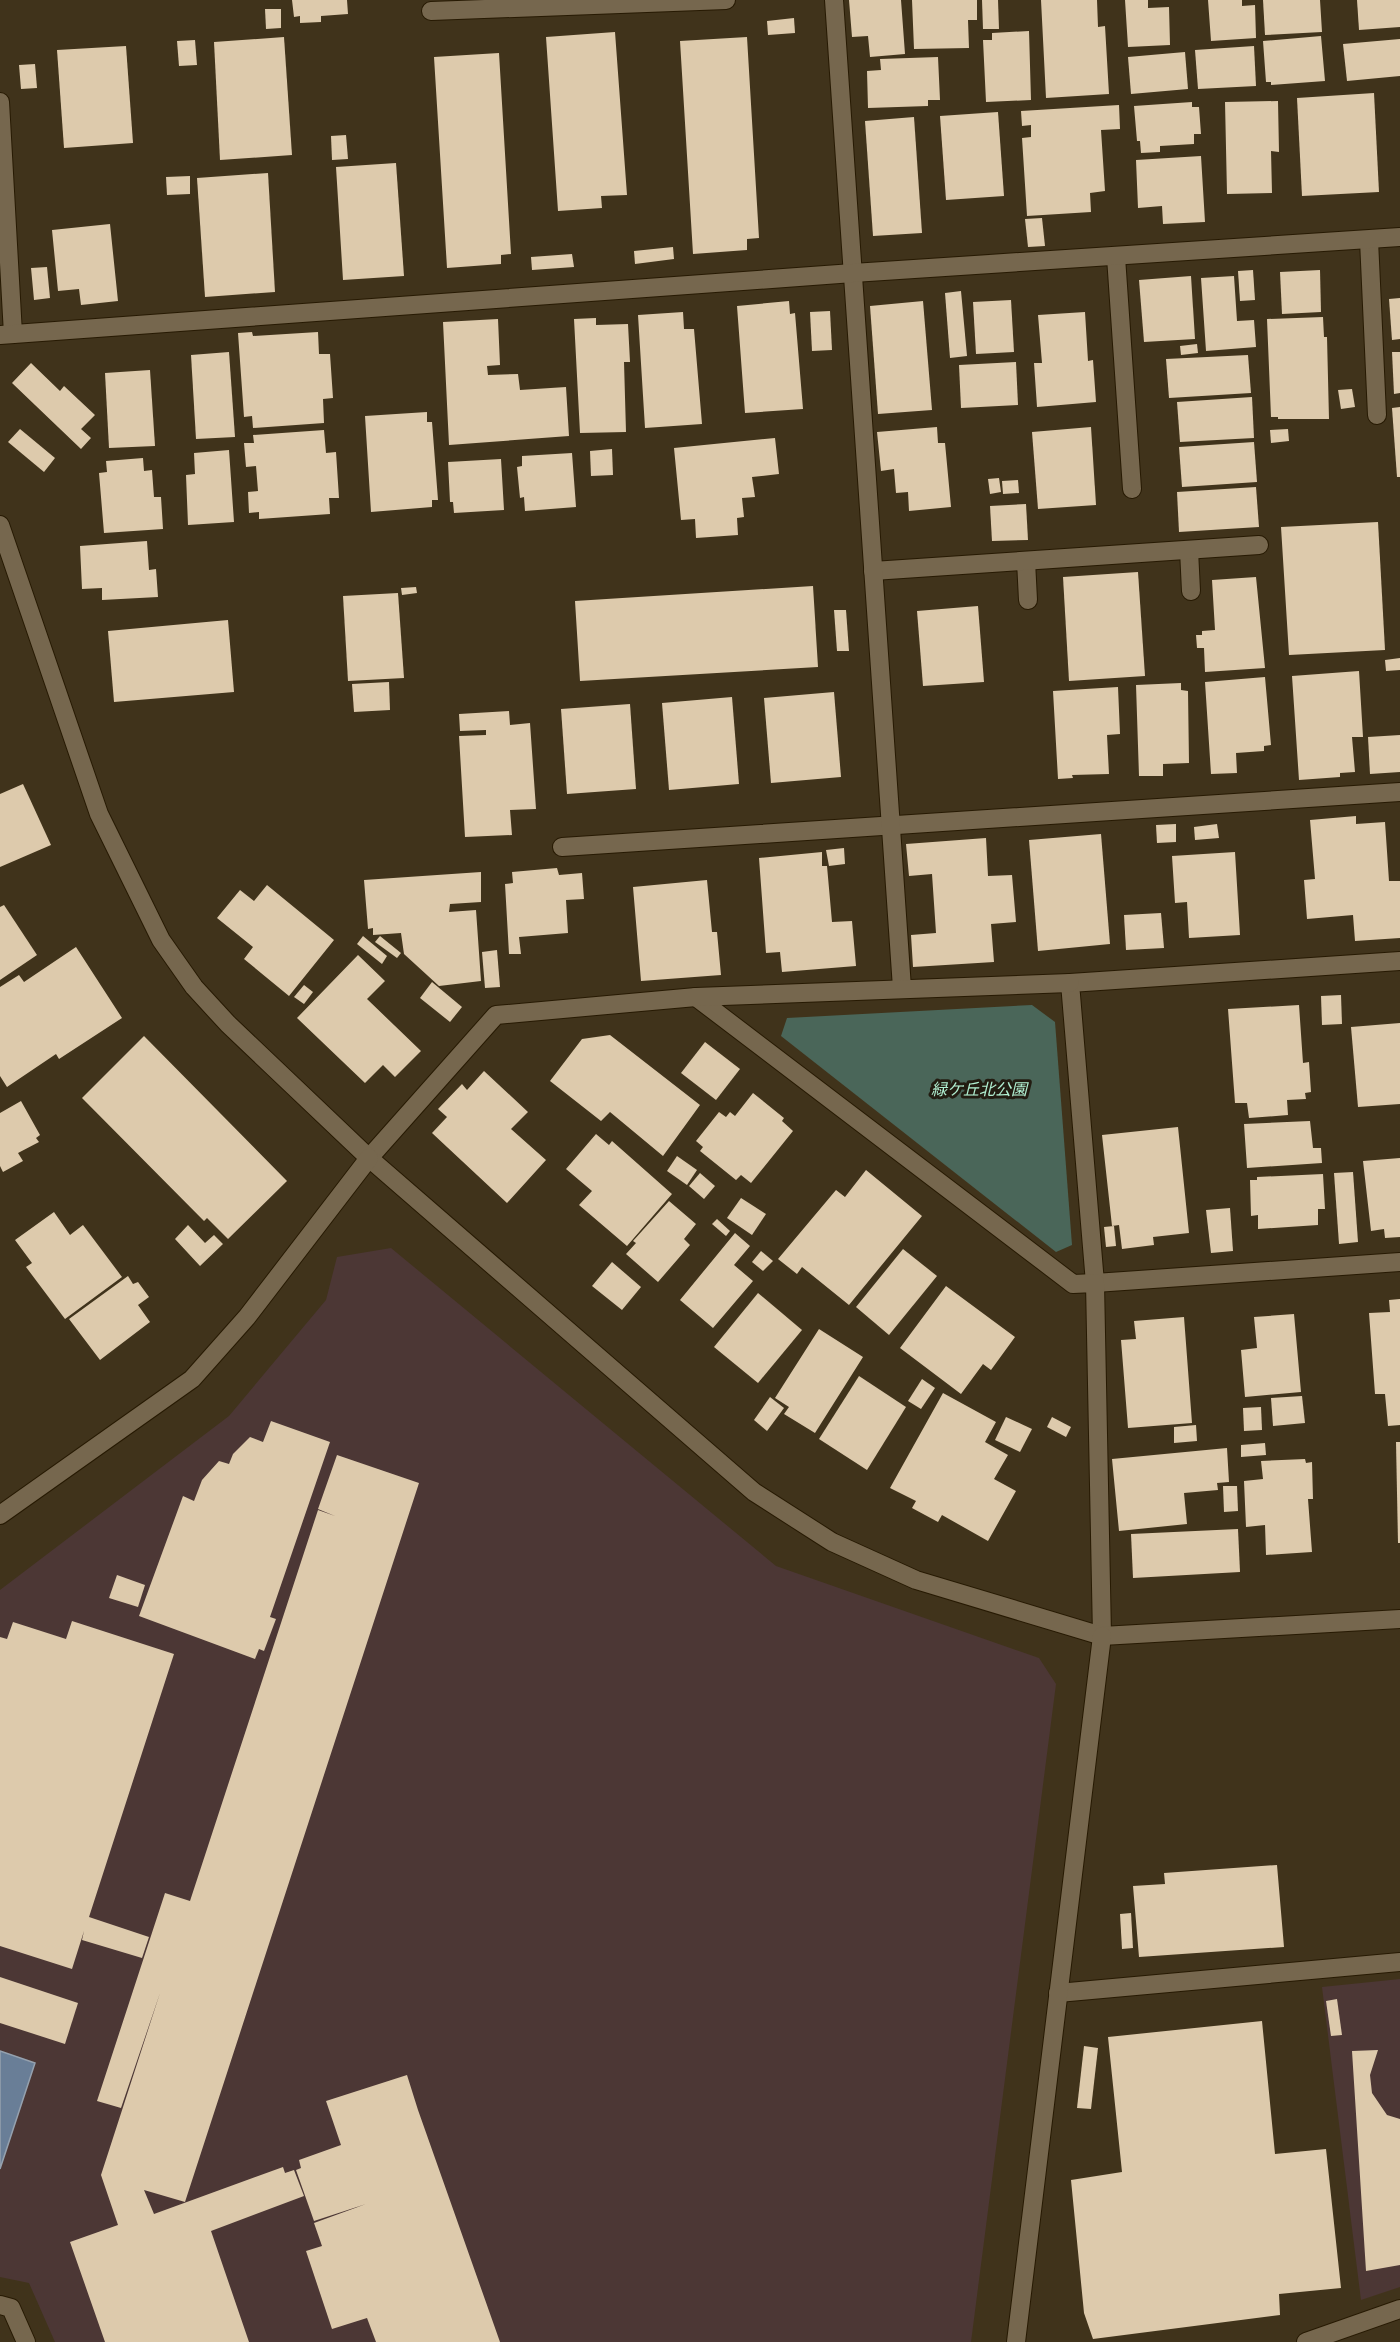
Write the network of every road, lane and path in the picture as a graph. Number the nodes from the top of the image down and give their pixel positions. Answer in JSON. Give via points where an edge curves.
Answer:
{"nodes":[{"id":1,"x":726,"y":0,"type":"edge"},
{"id":2,"x":834,"y":0,"type":"edge"},
{"id":3,"x":491,"y":4,"type":"edge"},
{"id":4,"x":431,"y":11,"type":"dead end"},
{"id":5,"x":0,"y":102,"type":"edge"},
{"id":6,"x":1400,"y":237,"type":"edge"},
{"id":7,"x":1369,"y":240,"type":"junction"},
{"id":8,"x":1116,"y":256,"type":"junction"},
{"id":9,"x":854,"y":273,"type":"junction"},
{"id":10,"x":7,"y":334,"type":"edge"},
{"id":11,"x":1377,"y":415,"type":"dead end"},
{"id":12,"x":1132,"y":489,"type":"dead end"},
{"id":13,"x":0,"y":525,"type":"edge"},
{"id":14,"x":1259,"y":546,"type":"dead end"},
{"id":15,"x":1189,"y":550,"type":"junction"},
{"id":16,"x":1026,"y":561,"type":"junction"},
{"id":17,"x":873,"y":571,"type":"junction"},
{"id":18,"x":1191,"y":591,"type":"dead end"},
{"id":19,"x":1028,"y":600,"type":"dead end"},
{"id":20,"x":1400,"y":792,"type":"edge"},
{"id":21,"x":891,"y":826,"type":"junction"},
{"id":22,"x":562,"y":847,"type":"dead end"},
{"id":23,"x":1400,"y":961,"type":"edge"},
{"id":24,"x":1070,"y":983,"type":"junction"},
{"id":25,"x":902,"y":988,"type":"junction"},
{"id":26,"x":696,"y":997,"type":"junction"},
{"id":27,"x":369,"y":1158,"type":"junction"},
{"id":28,"x":1400,"y":1262,"type":"edge"},
{"id":29,"x":1095,"y":1283,"type":"junction"},
{"id":30,"x":0,"y":1515,"type":"edge"},
{"id":31,"x":1400,"y":1619,"type":"edge"},
{"id":32,"x":1102,"y":1636,"type":"junction"},
{"id":33,"x":1400,"y":1962,"type":"edge"},
{"id":34,"x":1058,"y":1993,"type":"junction"},
{"id":35,"x":0,"y":2305,"type":"edge"},
{"id":36,"x":1400,"y":2309,"type":"edge"},
{"id":37,"x":26,"y":2342,"type":"edge"},
{"id":38,"x":1016,"y":2342,"type":"edge"},
{"id":39,"x":1306,"y":2342,"type":"edge"}],
"edges":[{"from":1,"to":3,"type":"street"},
{"from":2,"to":9,"type":"street"},
{"from":3,"to":4,"type":"street"},
{"from":5,"to":10,"type":"street"},
{"from":6,"to":7,"type":"street"},
{"from":7,"to":8,"type":"street"},
{"from":7,"to":11,"type":"street"},
{"from":8,"to":9,"type":"street"},
{"from":8,"to":12,"type":"street"},
{"from":9,"to":10,"type":"street"},
{"from":9,"to":17,"type":"street"},
{"from":13,"to":27,"type":"street","via":[[99,814],[161,940],[194,987],[228,1024]]},
{"from":14,"to":15,"type":"street"},
{"from":15,"to":16,"type":"street"},
{"from":15,"to":18,"type":"street"},
{"from":16,"to":17,"type":"street"},
{"from":16,"to":19,"type":"street"},
{"from":17,"to":21,"type":"street"},
{"from":20,"to":21,"type":"street"},
{"from":21,"to":22,"type":"street"},
{"from":21,"to":25,"type":"street"},
{"from":23,"to":24,"type":"street"},
{"from":24,"to":25,"type":"street"},
{"from":24,"to":29,"type":"street"},
{"from":25,"to":26,"type":"street"},
{"from":26,"to":27,"type":"street","via":[[496,1015]]},
{"from":26,"to":29,"type":"street","via":[[1073,1284]]},
{"from":27,"to":30,"type":"street","via":[[248,1317],[192,1379]]},
{"from":27,"to":32,"type":"street","via":[[754,1492],[832,1542],[916,1580]]},
{"from":28,"to":29,"type":"street"},
{"from":29,"to":32,"type":"street"},
{"from":31,"to":32,"type":"street"},
{"from":32,"to":34,"type":"street"},
{"from":33,"to":34,"type":"street"},
{"from":34,"to":38,"type":"street"},
{"from":35,"to":37,"type":"street","via":[[11,2308]]},
{"from":36,"to":39,"type":"street"}]}
